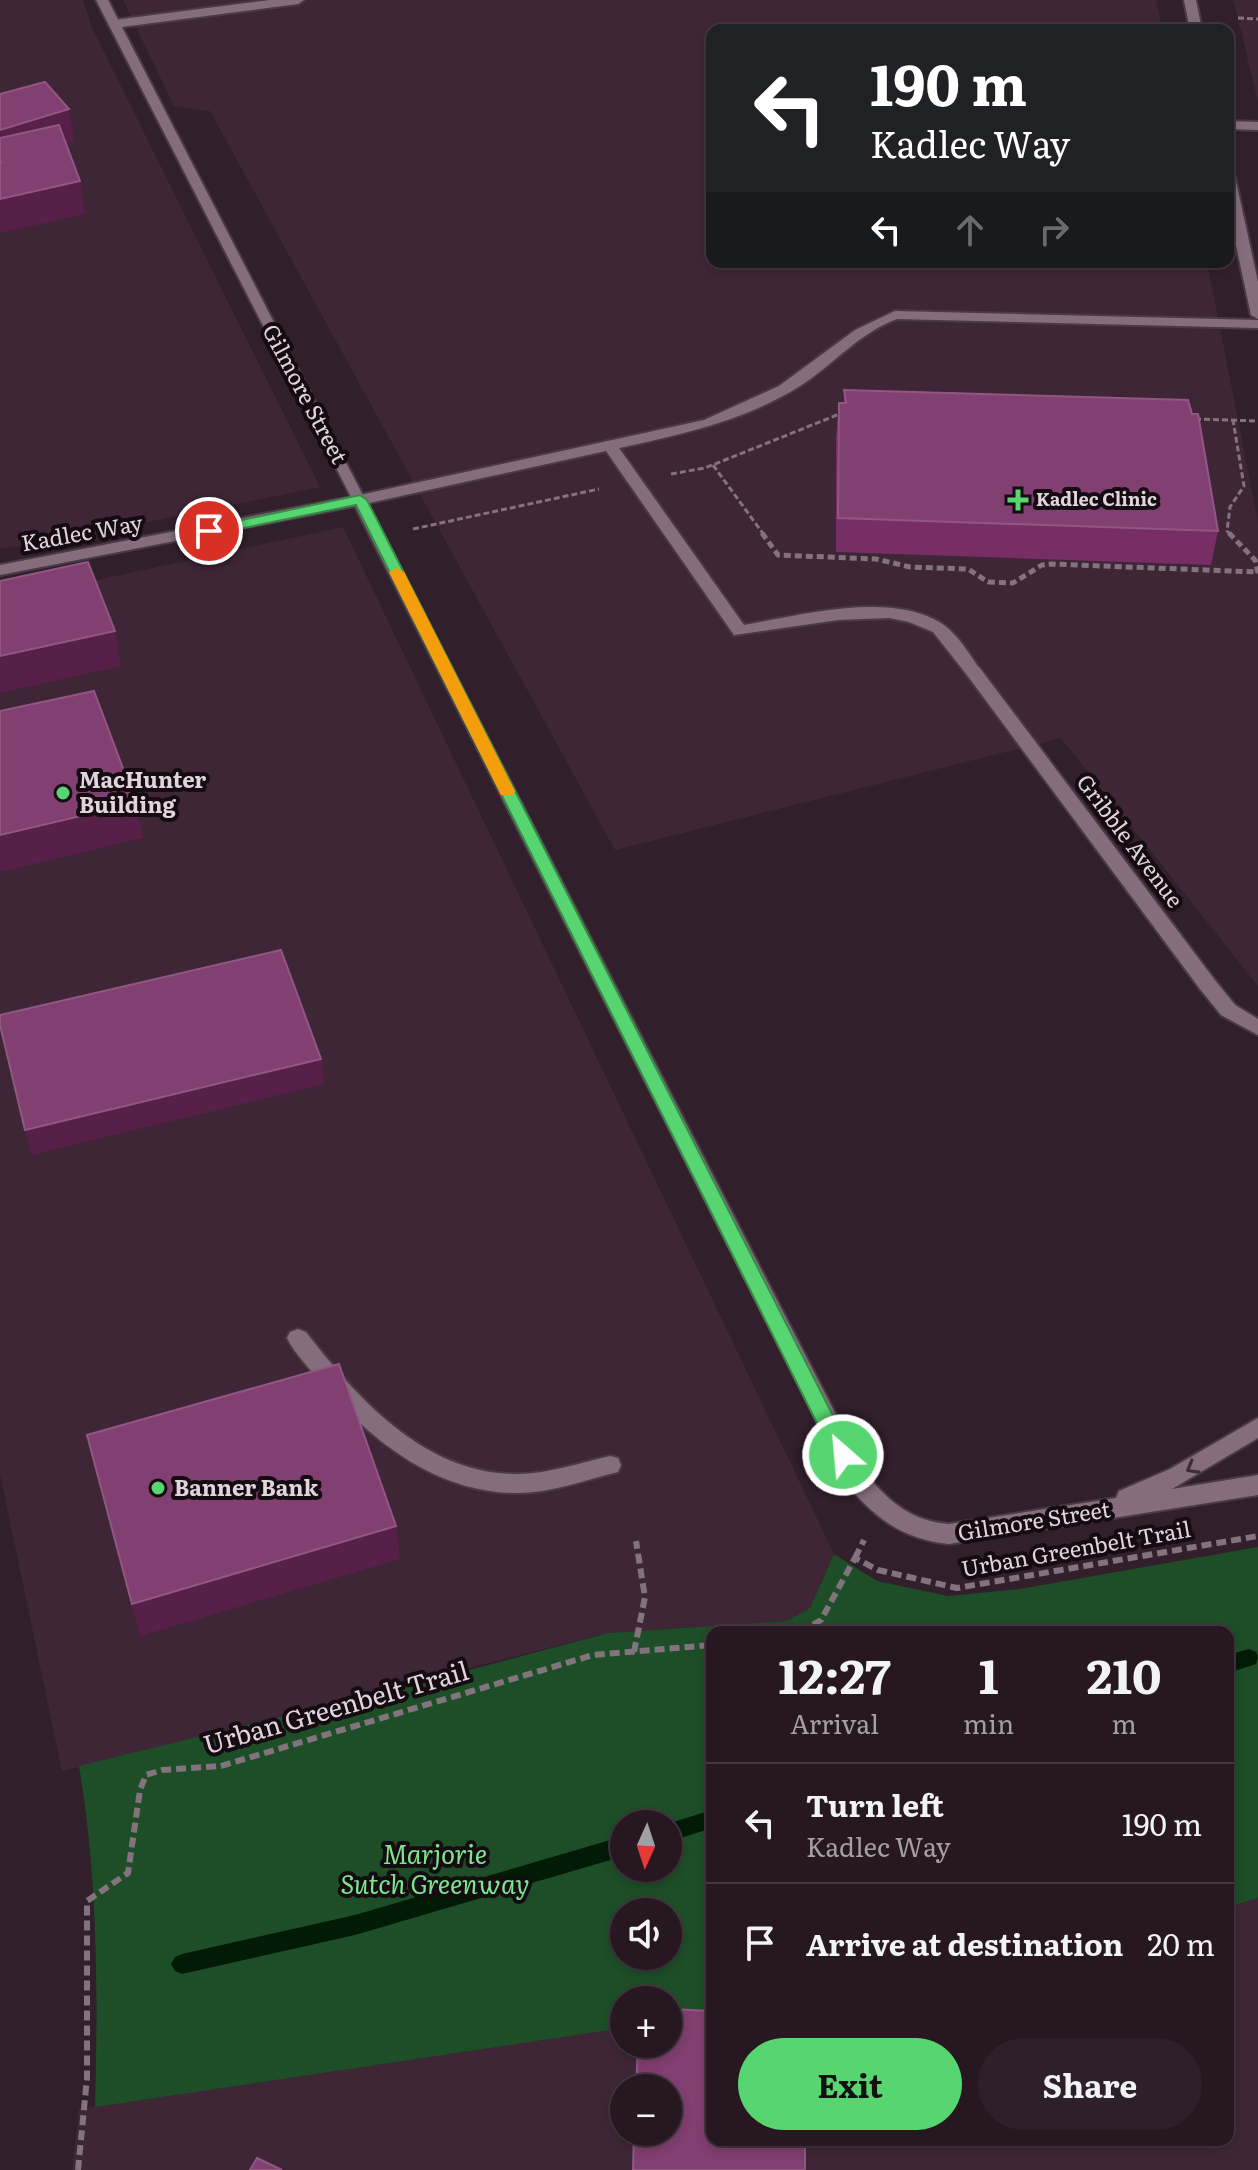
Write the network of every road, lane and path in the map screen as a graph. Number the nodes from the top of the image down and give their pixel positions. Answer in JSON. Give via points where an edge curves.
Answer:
{"nodes":[{"id":1,"x":102,"y":0,"type":"edge"},
{"id":2,"x":298,"y":0,"type":"edge"},
{"id":3,"x":1190,"y":0,"type":"edge"},
{"id":4,"x":1238,"y":18,"type":"dead end"},
{"id":5,"x":1258,"y":19,"type":"edge"},
{"id":6,"x":114,"y":24,"type":"junction"},
{"id":7,"x":1195,"y":24,"type":"edge"},
{"id":8,"x":1234,"y":125,"type":"edge"},
{"id":9,"x":1258,"y":126,"type":"edge"},
{"id":10,"x":1234,"y":205,"type":"edge"},
{"id":11,"x":1258,"y":315,"type":"edge"},
{"id":12,"x":1258,"y":324,"type":"edge"},
{"id":13,"x":855,"y":408,"type":"edge"},
{"id":14,"x":1185,"y":419,"type":"edge"},
{"id":15,"x":1233,"y":420,"type":"junction"},
{"id":16,"x":1258,"y":421,"type":"edge"},
{"id":17,"x":611,"y":447,"type":"junction"},
{"id":18,"x":713,"y":465,"type":"junction"},
{"id":19,"x":635,"y":481,"type":"junction"},
{"id":20,"x":360,"y":500,"type":"junction"},
{"id":21,"x":379,"y":537,"type":"junction"},
{"id":22,"x":0,"y":570,"type":"edge"},
{"id":23,"x":1258,"y":573,"type":"edge"},
{"id":24,"x":1258,"y":1028,"type":"edge"},
{"id":25,"x":298,"y":1338,"type":"dead end"},
{"id":26,"x":1258,"y":1427,"type":"edge"},
{"id":27,"x":610,"y":1465,"type":"dead end"},
{"id":28,"x":1258,"y":1485,"type":"edge"},
{"id":29,"x":1085,"y":1513,"type":"junction"},
{"id":30,"x":1258,"y":1536,"type":"edge"},
{"id":31,"x":636,"y":1541,"type":"dead end"},
{"id":32,"x":810,"y":1626,"type":"edge"},
{"id":33,"x":706,"y":1646,"type":"edge"},
{"id":34,"x":634,"y":1652,"type":"junction"},
{"id":35,"x":78,"y":2170,"type":"edge"}],
"edges":[{"from":1,"to":6,"type":"street","name":"Gilmore Street"},
{"from":2,"to":6,"type":"street"},
{"from":3,"to":7,"type":"street"},
{"from":4,"to":5,"type":"path"},
{"from":6,"to":20,"type":"street","name":"Gilmore Street"},
{"from":8,"to":9,"type":"street"},
{"from":10,"to":11,"type":"street"},
{"from":12,"to":17,"type":"street","name":"Kadlec Way","via":[[895,315],[803,377],[740,411]]},
{"from":13,"to":18,"type":"path"},
{"from":14,"to":15,"type":"path"},
{"from":15,"to":16,"type":"path"},
{"from":15,"to":23,"type":"path","via":[[1244,486],[1230,507],[1227,531],[1255,560]]},
{"from":17,"to":19,"type":"street"},
{"from":17,"to":20,"type":"street","name":"Kadlec Way"},
{"from":18,"to":19,"type":"path"},
{"from":18,"to":23,"type":"path","via":[[778,555],[968,569],[988,582],[1013,583],[1051,564]]},
{"from":19,"to":21,"type":"path"},
{"from":19,"to":24,"type":"street","name":"Gribble Avenue","via":[[740,631],[851,612],[889,614],[936,626],[1207,984],[1228,1010]]},
{"from":20,"to":21,"type":"street","name":"Gilmore Street"},
{"from":20,"to":22,"type":"street","name":"Kadlec Way"},
{"from":21,"to":29,"type":"street","name":"Gilmore Street","via":[[859,1482],[894,1518],[933,1534]]},
{"from":25,"to":27,"type":"street","via":[[360,1407],[410,1451],[462,1477],[511,1484]]},
{"from":26,"to":29,"type":"street","one_way":true,"via":[[1178,1476]]},
{"from":28,"to":29,"type":"street","name":"Gilmore Street"},
{"from":30,"to":32,"type":"path","name":"Urban Greenbelt Trail","via":[[957,1588],[878,1570],[855,1558],[821,1620]]},
{"from":31,"to":34,"type":"path","via":[[645,1597]]},
{"from":33,"to":34,"type":"path","name":"Urban Greenbelt Trail"},
{"from":34,"to":35,"type":"path","name":"Urban Greenbelt Trail","via":[[593,1655],[544,1668],[221,1766],[146,1775],[128,1873],[87,1901],[87,2078]]}]}
